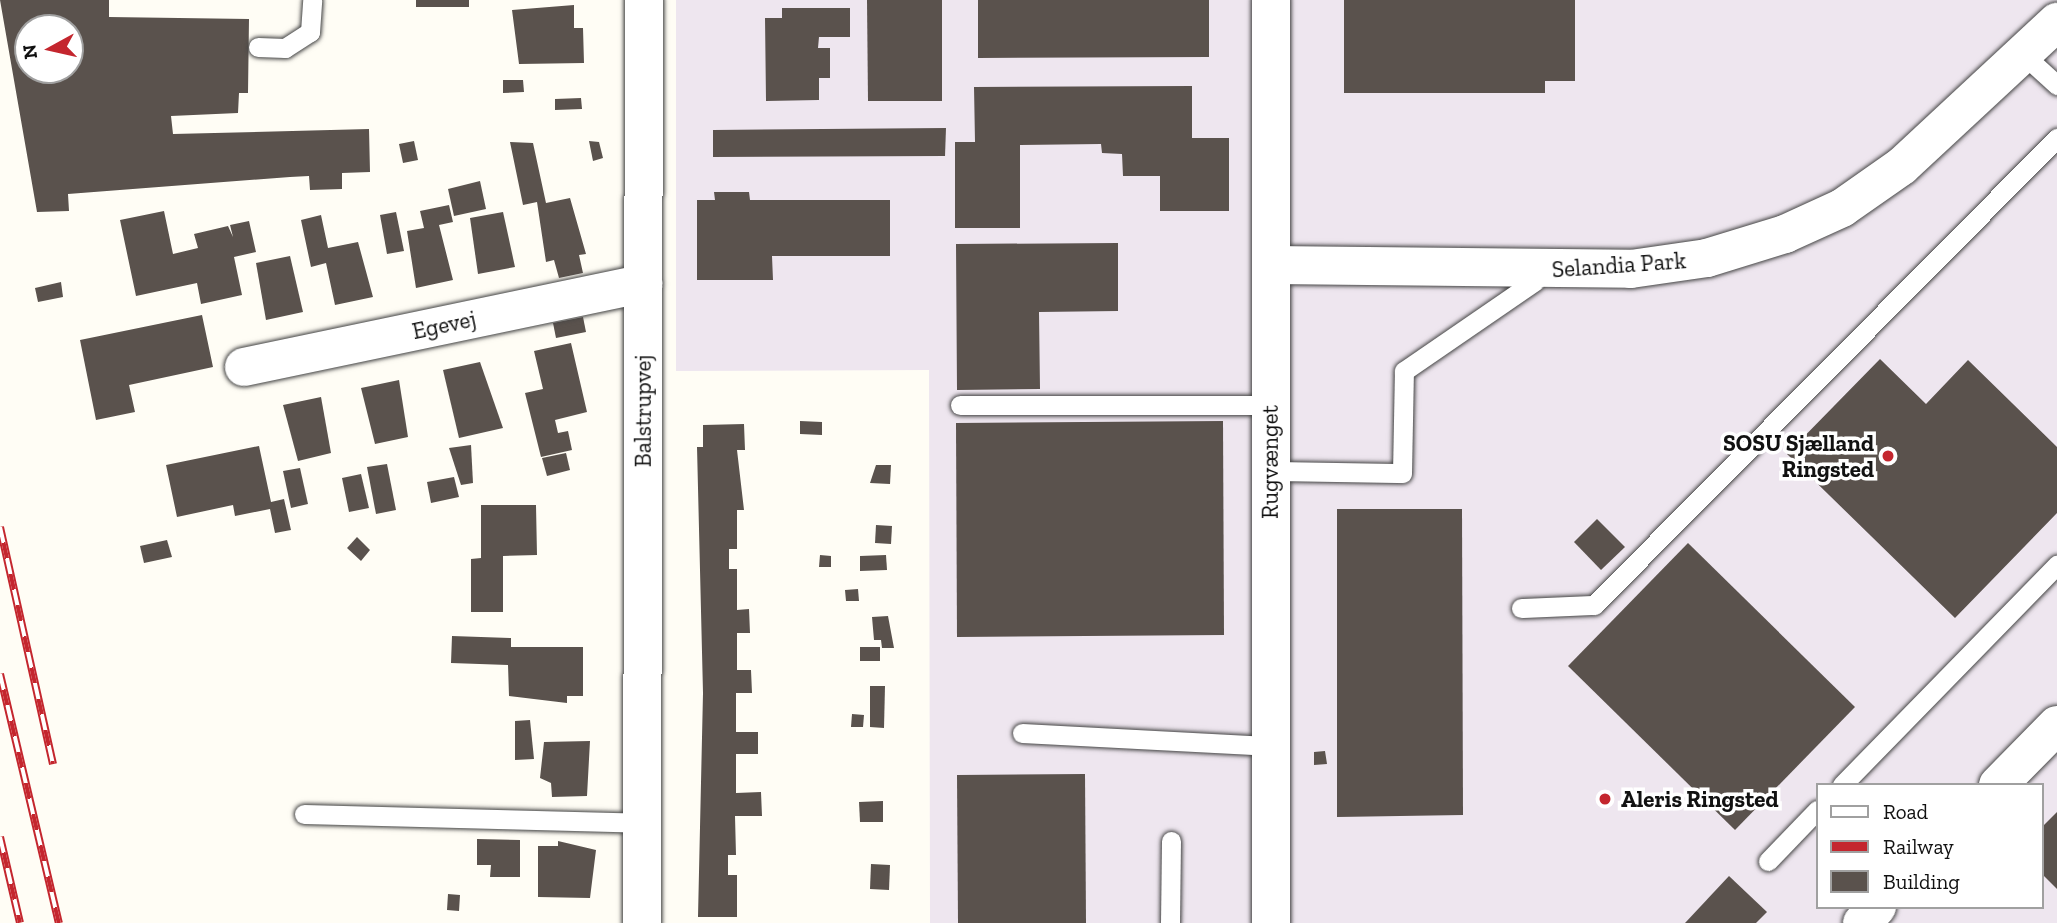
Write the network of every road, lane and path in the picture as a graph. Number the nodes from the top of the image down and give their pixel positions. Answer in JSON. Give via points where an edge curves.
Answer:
{"nodes":[{"id":1,"x":312,"y":0,"type":"edge"},
{"id":2,"x":644,"y":0,"type":"edge"},
{"id":3,"x":1271,"y":0,"type":"edge"},
{"id":4,"x":2057,"y":22,"type":"edge"},
{"id":5,"x":258,"y":47,"type":"dead end"},
{"id":6,"x":2024,"y":55,"type":"junction"},
{"id":7,"x":2057,"y":85,"type":"edge"},
{"id":8,"x":2057,"y":138,"type":"edge"},
{"id":9,"x":1271,"y":265,"type":"junction"},
{"id":10,"x":1535,"y":281,"type":"dead end"},
{"id":11,"x":643,"y":284,"type":"junction"},
{"id":12,"x":244,"y":367,"type":"dead end"},
{"id":13,"x":960,"y":405,"type":"dead end"},
{"id":14,"x":1270,"y":405,"type":"junction"},
{"id":15,"x":1270,"y":471,"type":"junction"},
{"id":16,"x":2057,"y":565,"type":"edge"},
{"id":17,"x":1521,"y":608,"type":"dead end"},
{"id":18,"x":2057,"y":725,"type":"edge"},
{"id":19,"x":1021,"y":733,"type":"dead end"},
{"id":20,"x":1268,"y":746,"type":"junction"},
{"id":21,"x":1844,"y":783,"type":"edge"},
{"id":22,"x":2000,"y":783,"type":"edge"},
{"id":23,"x":1815,"y":812,"type":"edge"},
{"id":24,"x":304,"y":814,"type":"dead end"},
{"id":25,"x":642,"y":823,"type":"junction"},
{"id":26,"x":1171,"y":841,"type":"dead end"},
{"id":27,"x":1768,"y":861,"type":"dead end"},
{"id":28,"x":1875,"y":909,"type":"edge"},
{"id":29,"x":642,"y":923,"type":"edge"},
{"id":30,"x":1170,"y":923,"type":"edge"},
{"id":31,"x":1271,"y":923,"type":"edge"},
{"id":32,"x":1862,"y":923,"type":"edge"}],
"edges":[{"from":1,"to":5,"type":"lane","via":[[310,32],[285,48]]},
{"from":2,"to":11,"type":"street","name":"Balstrupvej"},
{"from":3,"to":9,"type":"street","name":"Rugvænget"},
{"from":4,"to":6,"type":"street","name":"Selandia Park"},
{"from":6,"to":7,"type":"lane"},
{"from":6,"to":9,"type":"street","name":"Selandia Park","via":[[1902,166],[1842,208],[1707,258],[1563,270]]},
{"from":8,"to":17,"type":"lane","via":[[1594,605]]},
{"from":9,"to":14,"type":"street","name":"Rugvænget"},
{"from":10,"to":15,"type":"lane","via":[[1404,371],[1402,472]]},
{"from":11,"to":12,"type":"street","name":"Egevej"},
{"from":11,"to":25,"type":"street","name":"Balstrupvej"},
{"from":13,"to":14,"type":"lane"},
{"from":14,"to":15,"type":"street","name":"Rugvænget"},
{"from":15,"to":20,"type":"street","name":"Rugvænget"},
{"from":16,"to":21,"type":"lane"},
{"from":18,"to":22,"type":"street"},
{"from":19,"to":20,"type":"lane"},
{"from":20,"to":31,"type":"street","name":"Rugvænget"},
{"from":23,"to":27,"type":"lane"},
{"from":24,"to":25,"type":"lane"},
{"from":25,"to":29,"type":"street","name":"Balstrupvej"},
{"from":26,"to":30,"type":"lane"},
{"from":28,"to":32,"type":"street"}]}
